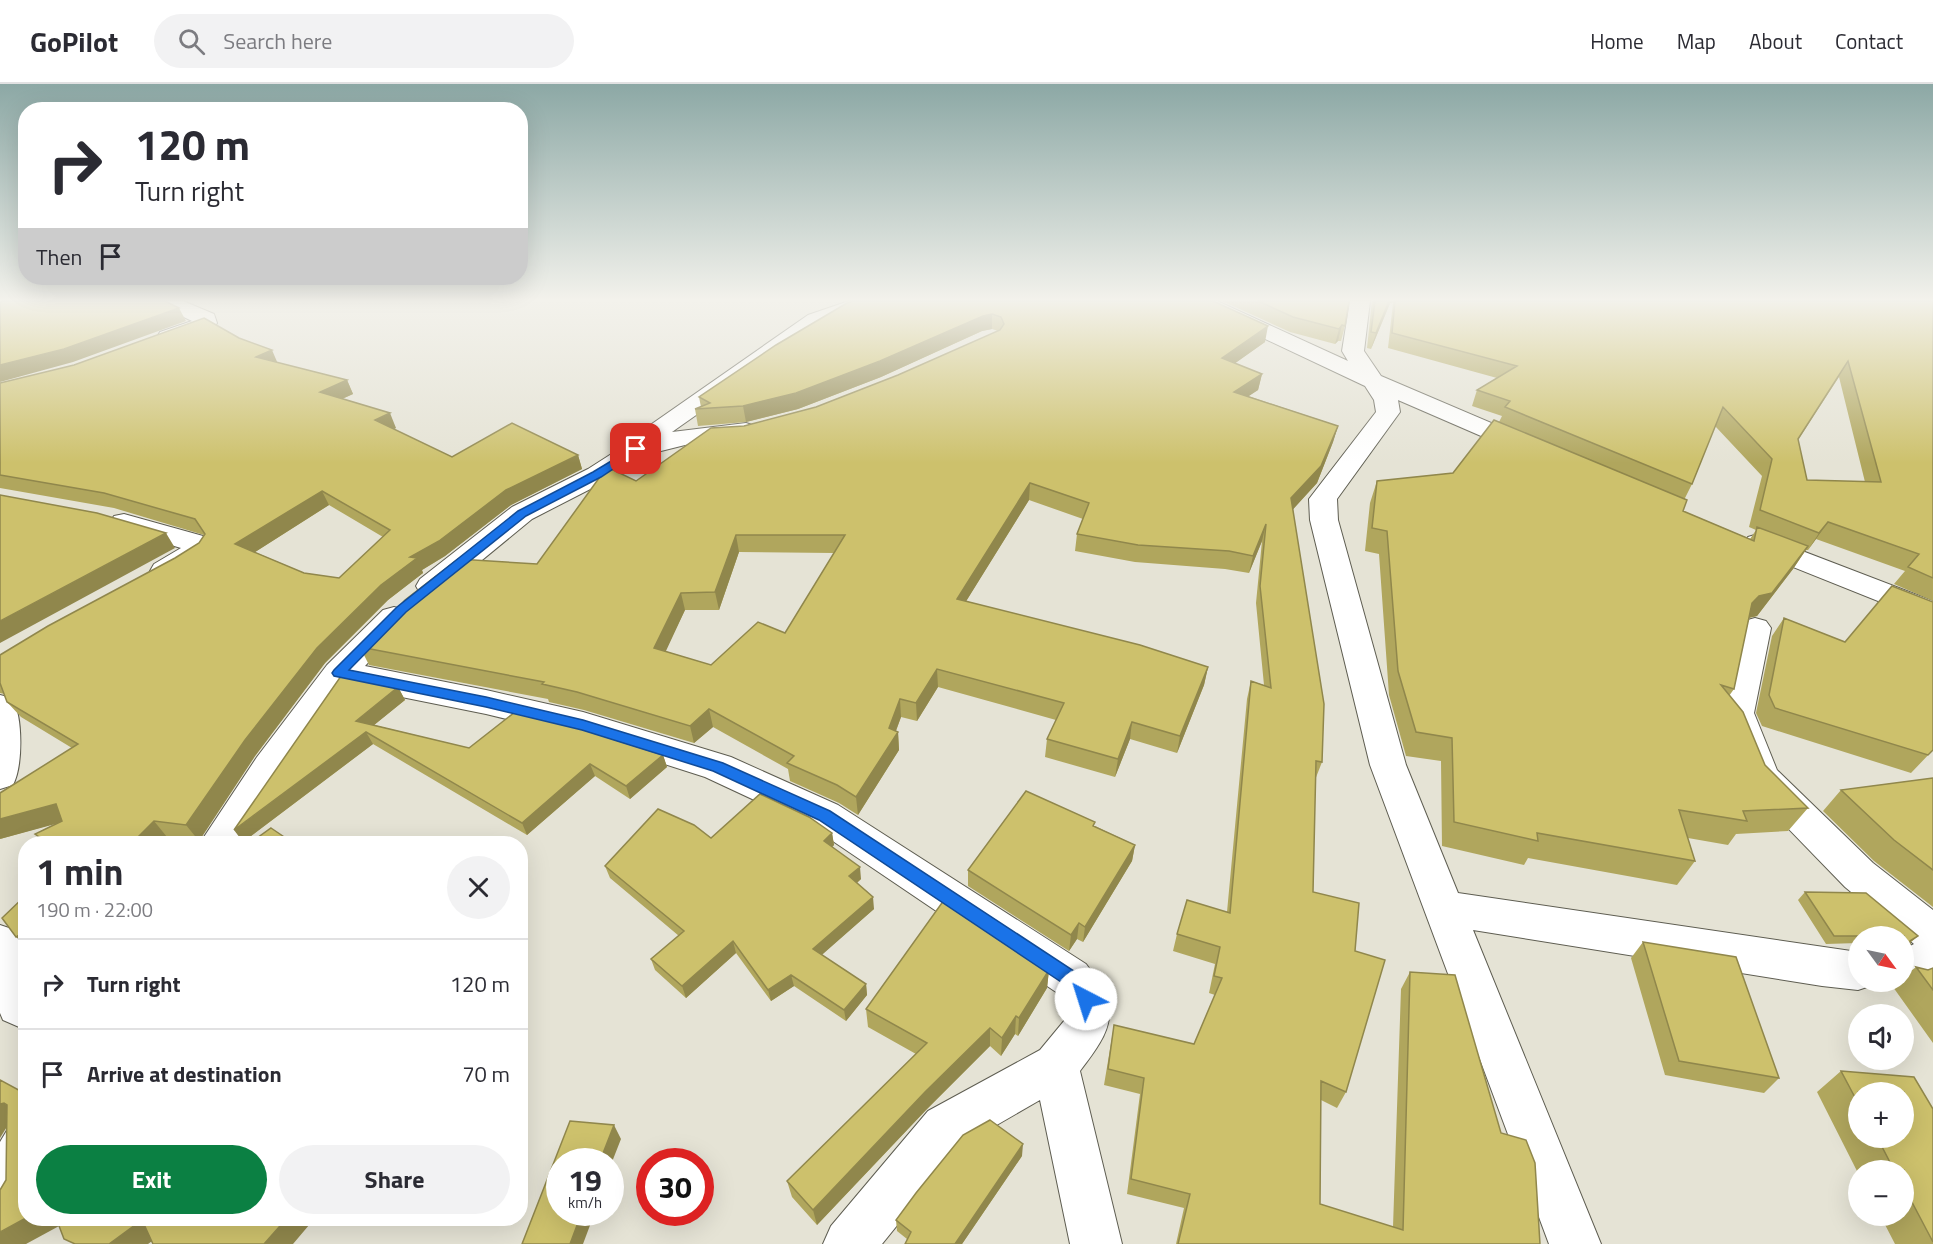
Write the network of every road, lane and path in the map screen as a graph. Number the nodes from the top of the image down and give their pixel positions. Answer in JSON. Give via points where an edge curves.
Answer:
{"nodes":[{"id":1,"x":766,"y":355,"type":"edge"},
{"id":2,"x":1317,"y":355,"type":"edge"},
{"id":3,"x":1356,"y":355,"type":"edge"},
{"id":4,"x":1371,"y":380,"type":"junction"},
{"id":5,"x":767,"y":426,"type":"edge"},
{"id":6,"x":1554,"y":459,"type":"edge"},
{"id":7,"x":597,"y":475,"type":"junction"},
{"id":8,"x":102,"y":516,"type":"edge"},
{"id":9,"x":1740,"y":536,"type":"edge"},
{"id":10,"x":137,"y":585,"type":"edge"},
{"id":11,"x":1933,"y":613,"type":"edge"},
{"id":12,"x":1755,"y":628,"type":"edge"},
{"id":13,"x":339,"y":673,"type":"junction"},
{"id":14,"x":0,"y":708,"type":"edge"},
{"id":15,"x":0,"y":775,"type":"edge"},
{"id":16,"x":224,"y":836,"type":"edge"},
{"id":17,"x":1444,"y":908,"type":"junction"},
{"id":18,"x":1933,"y":935,"type":"edge"},
{"id":19,"x":0,"y":943,"type":"edge"},
{"id":20,"x":1933,"y":956,"type":"edge"},
{"id":21,"x":1914,"y":965,"type":"edge"},
{"id":22,"x":1848,"y":970,"type":"edge"},
{"id":23,"x":18,"y":1003,"type":"edge"},
{"id":24,"x":1056,"y":1066,"type":"junction"},
{"id":25,"x":18,"y":1157,"type":"edge"},
{"id":26,"x":0,"y":1190,"type":"edge"},
{"id":27,"x":849,"y":1244,"type":"edge"},
{"id":28,"x":1096,"y":1244,"type":"edge"},
{"id":29,"x":1575,"y":1244,"type":"edge"}],
"edges":[{"from":1,"to":7,"type":"street"},
{"from":2,"to":4,"type":"street"},
{"from":3,"to":4,"type":"street"},
{"from":4,"to":6,"type":"street"},
{"from":4,"to":17,"type":"street","via":[[1386,400],[1388,412],[1323,499],[1323,509],[1388,765]]},
{"from":5,"to":7,"type":"street","via":[[746,432],[685,437],[636,449]]},
{"from":7,"to":13,"type":"street","via":[[522,513],[401,609]]},
{"from":8,"to":10,"type":"street","via":[[193,542],[197,550]]},
{"from":9,"to":11,"type":"street"},
{"from":12,"to":18,"type":"street","via":[[1737,713],[1762,778],[1859,875]]},
{"from":13,"to":16,"type":"street"},
{"from":13,"to":24,"type":"street","via":[[583,725],[718,767],[825,816],[1071,978],[1086,999],[1086,1028]]},
{"from":14,"to":15,"type":"street"},
{"from":17,"to":22,"type":"street"},
{"from":17,"to":29,"type":"street"},
{"from":19,"to":23,"type":"street"},
{"from":20,"to":21,"type":"street"},
{"from":24,"to":27,"type":"street","via":[[945,1128]]},
{"from":24,"to":28,"type":"street"},
{"from":25,"to":26,"type":"street"}]}
